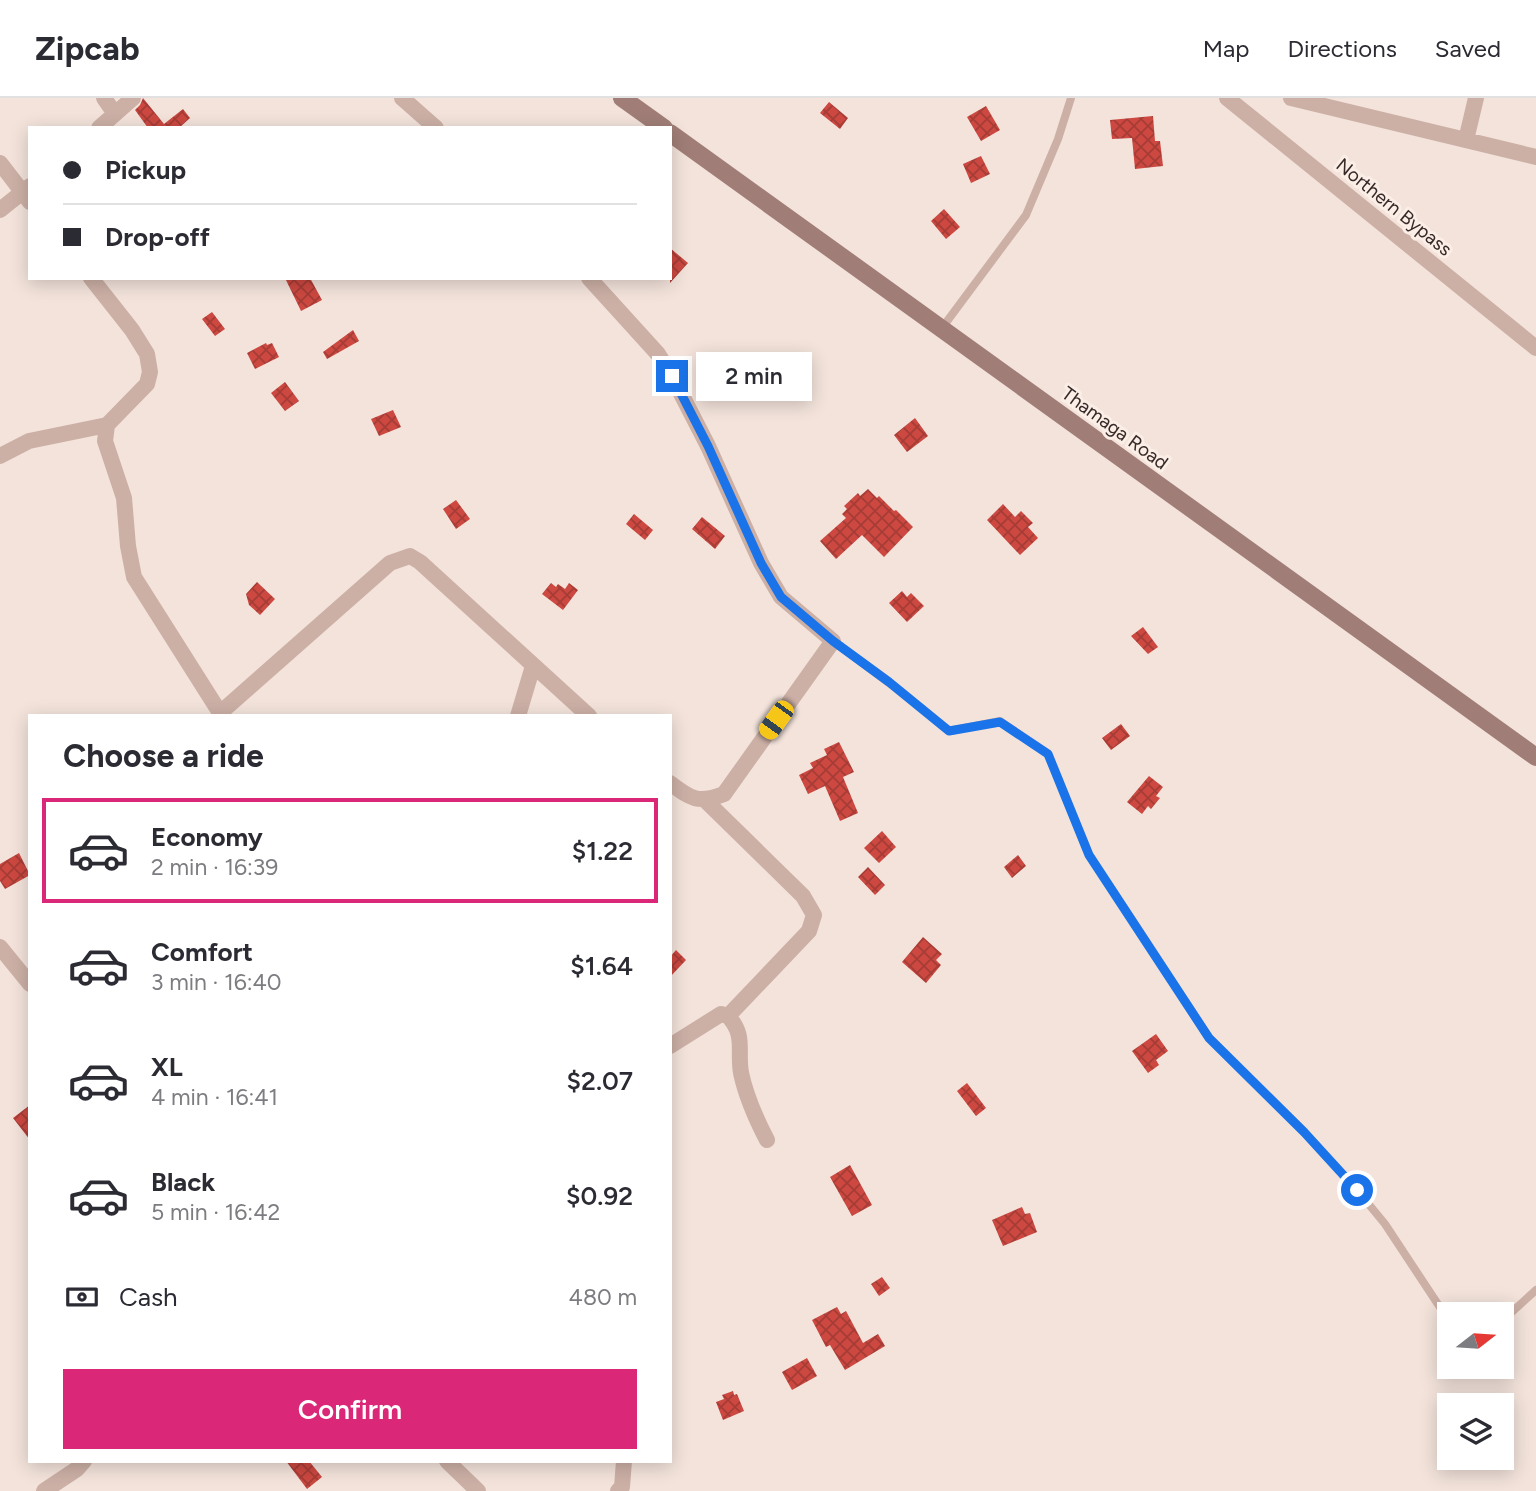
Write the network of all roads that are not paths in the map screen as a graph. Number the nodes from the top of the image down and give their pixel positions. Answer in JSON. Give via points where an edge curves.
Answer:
{"nodes":[{"id":1,"x":104,"y":98,"type":"edge"},
{"id":2,"x":133,"y":98,"type":"edge"},
{"id":3,"x":402,"y":98,"type":"edge"},
{"id":4,"x":622,"y":98,"type":"edge"},
{"id":5,"x":1071,"y":98,"type":"edge"},
{"id":6,"x":1227,"y":98,"type":"edge"},
{"id":7,"x":1291,"y":98,"type":"edge"},
{"id":8,"x":1476,"y":98,"type":"edge"},
{"id":9,"x":115,"y":114,"type":"junction"},
{"id":10,"x":101,"y":126,"type":"edge"},
{"id":11,"x":434,"y":126,"type":"edge"},
{"id":12,"x":661,"y":126,"type":"edge"},
{"id":13,"x":672,"y":133,"type":"edge"},
{"id":14,"x":1466,"y":140,"type":"junction"},
{"id":15,"x":1536,"y":157,"type":"edge"},
{"id":16,"x":0,"y":163,"type":"edge"},
{"id":17,"x":27,"y":193,"type":"edge"},
{"id":18,"x":0,"y":210,"type":"edge"},
{"id":19,"x":93,"y":280,"type":"edge"},
{"id":20,"x":591,"y":280,"type":"edge"},
{"id":21,"x":942,"y":328,"type":"junction"},
{"id":22,"x":1536,"y":348,"type":"edge"},
{"id":23,"x":107,"y":425,"type":"junction"},
{"id":24,"x":0,"y":456,"type":"edge"},
{"id":25,"x":833,"y":641,"type":"junction"},
{"id":26,"x":533,"y":666,"type":"junction"},
{"id":27,"x":221,"y":714,"type":"edge"},
{"id":28,"x":518,"y":714,"type":"edge"},
{"id":29,"x":587,"y":714,"type":"edge"},
{"id":30,"x":1536,"y":757,"type":"edge"},
{"id":31,"x":672,"y":784,"type":"edge"},
{"id":32,"x":706,"y":801,"type":"junction"},
{"id":33,"x":0,"y":947,"type":"edge"},
{"id":34,"x":28,"y":976,"type":"edge"},
{"id":35,"x":728,"y":1016,"type":"junction"},
{"id":36,"x":672,"y":1045,"type":"edge"},
{"id":37,"x":767,"y":1140,"type":"dead end"},
{"id":38,"x":1536,"y":1290,"type":"edge"},
{"id":39,"x":1437,"y":1303,"type":"edge"},
{"id":40,"x":1514,"y":1310,"type":"edge"},
{"id":41,"x":82,"y":1463,"type":"edge"},
{"id":42,"x":449,"y":1463,"type":"edge"},
{"id":43,"x":624,"y":1463,"type":"edge"},
{"id":44,"x":44,"y":1491,"type":"edge"},
{"id":45,"x":478,"y":1491,"type":"edge"},
{"id":46,"x":618,"y":1491,"type":"edge"}],
"edges":[{"from":1,"to":9,"type":"street"},
{"from":2,"to":9,"type":"street"},
{"from":3,"to":11,"type":"street"},
{"from":4,"to":12,"type":"main road"},
{"from":5,"to":21,"type":"lane","via":[[1026,215]]},
{"from":6,"to":22,"type":"street","name":"Northern Bypass"},
{"from":7,"to":14,"type":"street"},
{"from":8,"to":14,"type":"street"},
{"from":9,"to":10,"type":"street"},
{"from":13,"to":21,"type":"main road","name":"Thamaga Road"},
{"from":14,"to":15,"type":"street"},
{"from":16,"to":17,"type":"street"},
{"from":17,"to":18,"type":"street"},
{"from":19,"to":23,"type":"street","via":[[132,330],[147,355],[150,372],[146,384]]},
{"from":20,"to":25,"type":"street","via":[[658,354],[672,376],[781,597]]},
{"from":21,"to":30,"type":"main road","name":"Thamaga Road"},
{"from":23,"to":24,"type":"street","via":[[29,441]]},
{"from":23,"to":27,"type":"street","via":[[105,441],[124,498],[134,577]]},
{"from":25,"to":32,"type":"street","via":[[724,794]]},
{"from":25,"to":39,"type":"lane","via":[[949,731],[1000,722],[1048,754],[1089,855],[1209,1038],[1357,1190]]},
{"from":26,"to":27,"type":"street","via":[[410,556],[390,563]]},
{"from":26,"to":28,"type":"street"},
{"from":26,"to":29,"type":"street"},
{"from":31,"to":32,"type":"street"},
{"from":32,"to":35,"type":"street","via":[[803,896],[814,915],[809,931]]},
{"from":33,"to":34,"type":"street"},
{"from":35,"to":36,"type":"street","via":[[720,1014]]},
{"from":35,"to":37,"type":"street","via":[[740,1035],[744,1083]]},
{"from":38,"to":40,"type":"lane"},
{"from":41,"to":44,"type":"street"},
{"from":42,"to":45,"type":"street"},
{"from":43,"to":46,"type":"street"}]}
